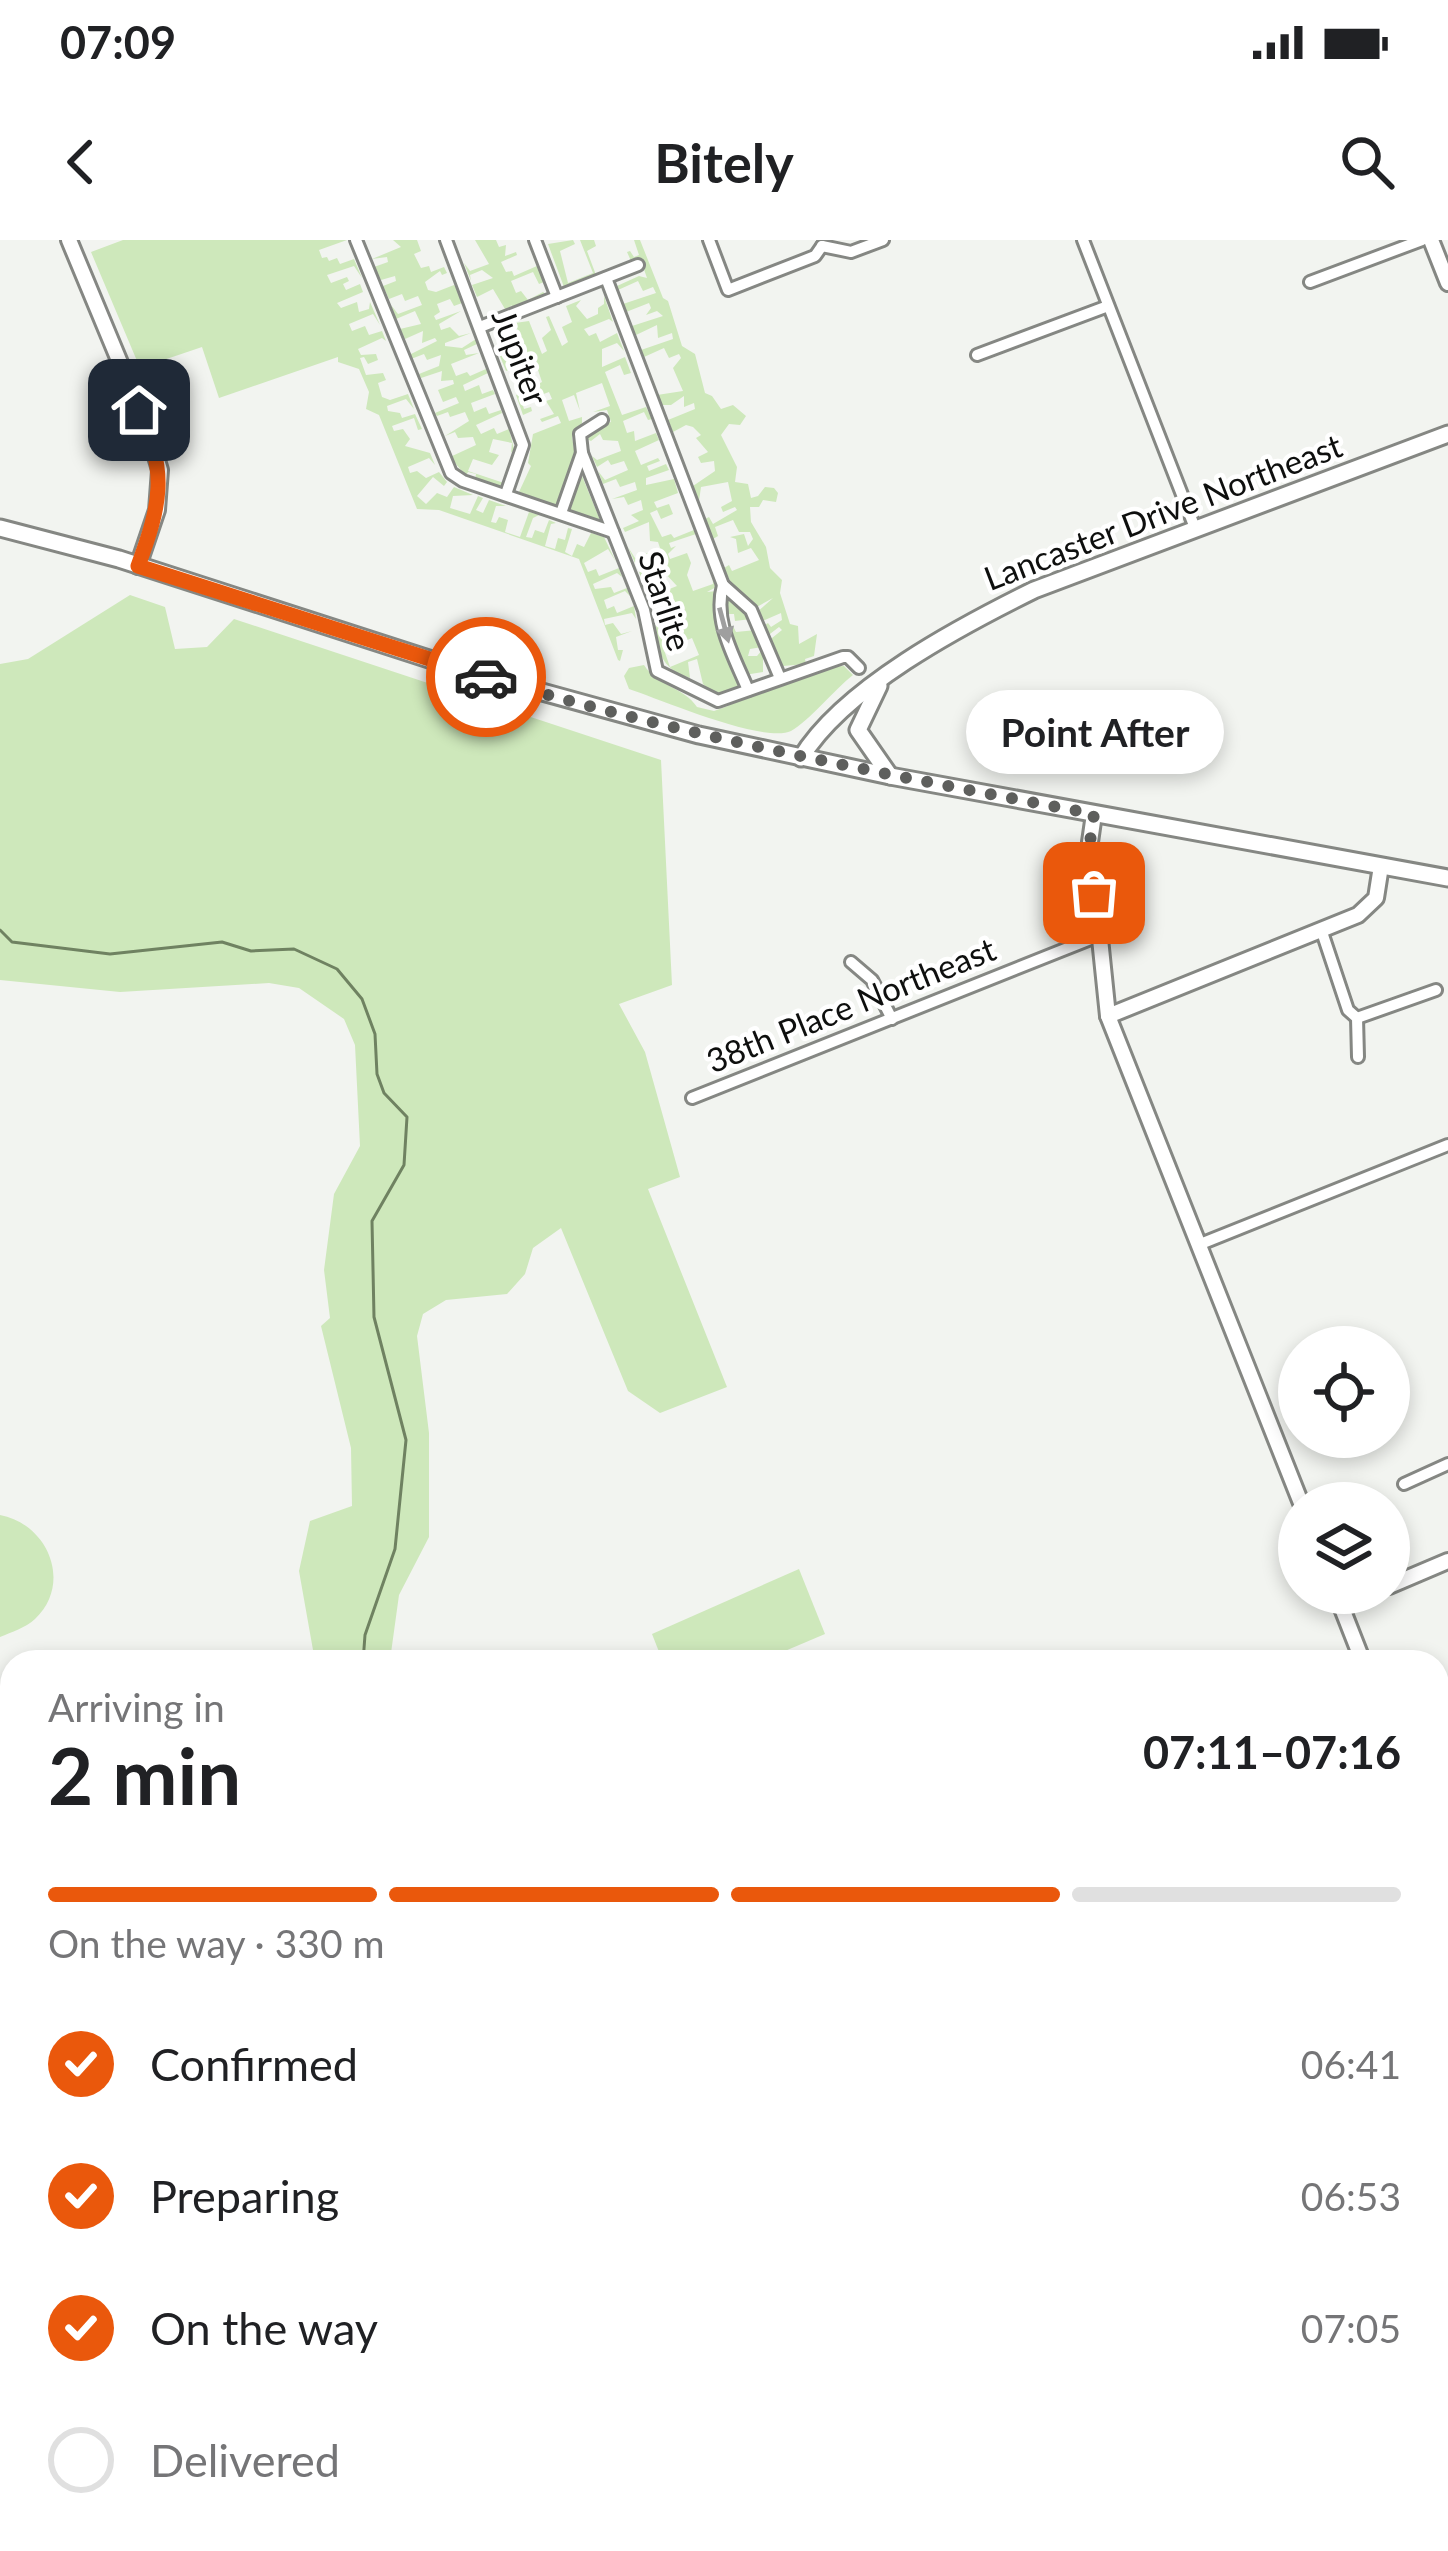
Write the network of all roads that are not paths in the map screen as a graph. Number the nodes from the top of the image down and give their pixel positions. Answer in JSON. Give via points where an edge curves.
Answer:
{"nodes":[{"id":1,"x":69,"y":240,"type":"edge"},
{"id":2,"x":356,"y":240,"type":"edge"},
{"id":3,"x":446,"y":240,"type":"edge"},
{"id":4,"x":535,"y":240,"type":"edge"},
{"id":5,"x":709,"y":240,"type":"edge"},
{"id":6,"x":883,"y":240,"type":"edge"},
{"id":7,"x":1083,"y":240,"type":"edge"},
{"id":8,"x":1422,"y":240,"type":"edge"},
{"id":9,"x":1432,"y":240,"type":"edge"},
{"id":10,"x":822,"y":243,"type":"edge"},
{"id":11,"x":638,"y":265,"type":"dead end"},
{"id":12,"x":606,"y":278,"type":"junction"},
{"id":13,"x":1310,"y":282,"type":"dead end"},
{"id":14,"x":1448,"y":283,"type":"edge"},
{"id":15,"x":557,"y":297,"type":"junction"},
{"id":16,"x":1108,"y":306,"type":"junction"},
{"id":17,"x":480,"y":327,"type":"junction"},
{"id":18,"x":977,"y":355,"type":"dead end"},
{"id":19,"x":602,"y":420,"type":"dead end"},
{"id":20,"x":1448,"y":434,"type":"edge"},
{"id":21,"x":582,"y":453,"type":"junction"},
{"id":22,"x":506,"y":494,"type":"junction"},
{"id":23,"x":561,"y":513,"type":"junction"},
{"id":24,"x":0,"y":528,"type":"edge"},
{"id":25,"x":1195,"y":529,"type":"junction"},
{"id":26,"x":613,"y":532,"type":"junction"},
{"id":27,"x":138,"y":566,"type":"junction"},
{"id":28,"x":723,"y":585,"type":"junction"},
{"id":29,"x":859,"y":668,"type":"dead end"},
{"id":30,"x":780,"y":678,"type":"junction"},
{"id":31,"x":882,"y":680,"type":"junction"},
{"id":32,"x":748,"y":690,"type":"junction"},
{"id":33,"x":801,"y":758,"type":"junction"},
{"id":34,"x":890,"y":776,"type":"junction"},
{"id":35,"x":1094,"y":814,"type":"junction"},
{"id":36,"x":1381,"y":866,"type":"junction"},
{"id":37,"x":1448,"y":878,"type":"edge"},
{"id":38,"x":1322,"y":932,"type":"junction"},
{"id":39,"x":1098,"y":936,"type":"junction"},
{"id":40,"x":851,"y":962,"type":"dead end"},
{"id":41,"x":1436,"y":990,"type":"dead end"},
{"id":42,"x":1108,"y":1016,"type":"junction"},
{"id":43,"x":1358,"y":1018,"type":"junction"},
{"id":44,"x":892,"y":1019,"type":"junction"},
{"id":45,"x":1358,"y":1057,"type":"dead end"},
{"id":46,"x":692,"y":1098,"type":"dead end"},
{"id":47,"x":1448,"y":1145,"type":"edge"},
{"id":48,"x":1198,"y":1245,"type":"junction"},
{"id":49,"x":1448,"y":1464,"type":"edge"},
{"id":50,"x":1293,"y":1482,"type":"edge"},
{"id":51,"x":1408,"y":1482,"type":"edge"},
{"id":52,"x":1448,"y":1561,"type":"edge"},
{"id":53,"x":1410,"y":1577,"type":"edge"},
{"id":54,"x":1345,"y":1614,"type":"edge"},
{"id":55,"x":1359,"y":1650,"type":"edge"}],
"edges":[{"from":1,"to":27,"type":"street","via":[[160,470],[157,511]]},
{"from":2,"to":22,"type":"street","via":[[451,473]]},
{"from":3,"to":17,"type":"street","name":"Jupiter"},
{"from":4,"to":15,"type":"street"},
{"from":5,"to":10,"type":"street","via":[[728,290],[815,256]]},
{"from":6,"to":10,"type":"street","via":[[851,252]]},
{"from":7,"to":16,"type":"street"},
{"from":8,"to":13,"type":"street"},
{"from":9,"to":14,"type":"street"},
{"from":11,"to":12,"type":"street"},
{"from":12,"to":15,"type":"street"},
{"from":12,"to":28,"type":"street"},
{"from":15,"to":17,"type":"street"},
{"from":16,"to":18,"type":"street"},
{"from":16,"to":25,"type":"street"},
{"from":17,"to":22,"type":"street","name":"Jupiter","via":[[524,445]]},
{"from":19,"to":21,"type":"street","via":[[580,434]]},
{"from":20,"to":25,"type":"main road","name":"Lancaster Drive Northeast"},
{"from":21,"to":23,"type":"street"},
{"from":21,"to":26,"type":"street","name":"Starlite"},
{"from":22,"to":23,"type":"street"},
{"from":23,"to":26,"type":"street"},
{"from":24,"to":27,"type":"main road"},
{"from":25,"to":31,"type":"main road","name":"Lancaster Drive Northeast","via":[[1034,590]]},
{"from":26,"to":32,"type":"street","name":"Starlite","via":[[657,670],[718,701]]},
{"from":27,"to":33,"type":"main road","via":[[565,700]]},
{"from":28,"to":30,"type":"street","via":[[752,610]]},
{"from":28,"to":32,"type":"street","one_way":true,"via":[[721,624]]},
{"from":29,"to":30,"type":"street","name":"Starlite","via":[[842,657]]},
{"from":30,"to":32,"type":"street","name":"Starlite"},
{"from":31,"to":33,"type":"main road","name":"Lancaster Drive Northeast","via":[[822,728]]},
{"from":31,"to":34,"type":"main road","via":[[858,730]]},
{"from":33,"to":34,"type":"main road"},
{"from":34,"to":35,"type":"main road"},
{"from":35,"to":36,"type":"main road"},
{"from":35,"to":39,"type":"street"},
{"from":36,"to":37,"type":"main road"},
{"from":36,"to":38,"type":"street","via":[[1370,906]]},
{"from":38,"to":42,"type":"street"},
{"from":38,"to":43,"type":"street","via":[[1348,1010]]},
{"from":39,"to":42,"type":"street"},
{"from":39,"to":44,"type":"street","name":"38th Place Northeast"},
{"from":40,"to":44,"type":"street"},
{"from":41,"to":43,"type":"street"},
{"from":42,"to":48,"type":"street"},
{"from":43,"to":45,"type":"street"},
{"from":44,"to":46,"type":"street","name":"38th Place Northeast"},
{"from":47,"to":48,"type":"street"},
{"from":48,"to":50,"type":"street"},
{"from":49,"to":51,"type":"street"},
{"from":52,"to":53,"type":"street"},
{"from":54,"to":55,"type":"street"}]}
